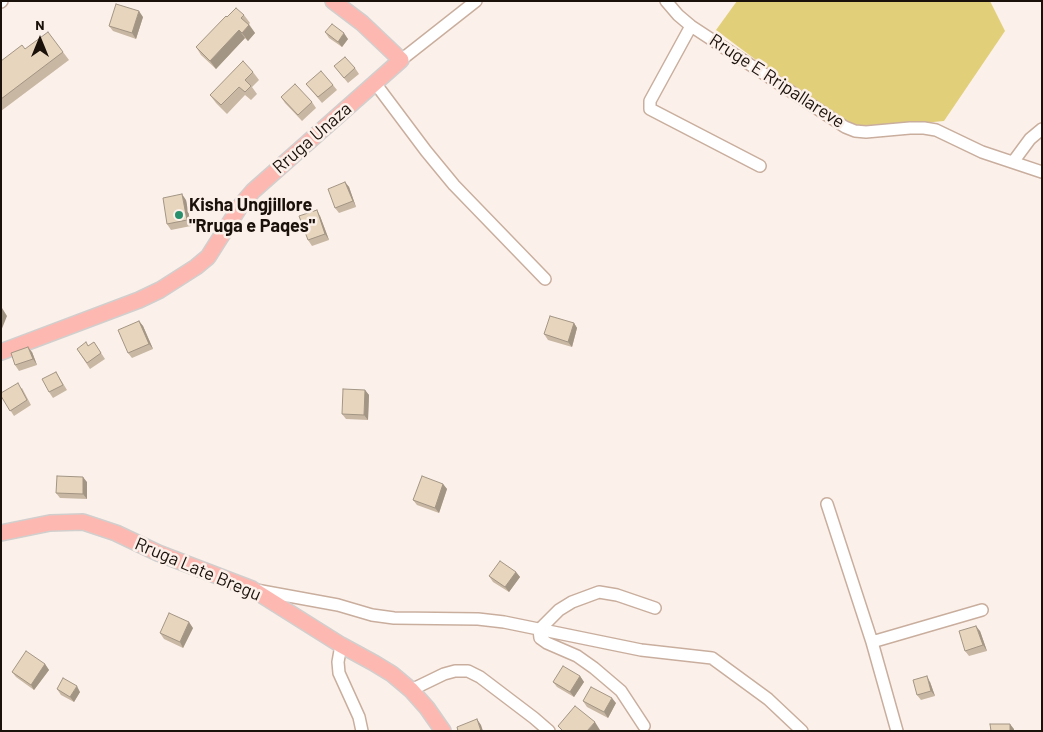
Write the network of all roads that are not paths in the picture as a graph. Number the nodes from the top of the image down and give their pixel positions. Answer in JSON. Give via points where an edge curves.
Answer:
{"nodes":[{"id":1,"x":333,"y":1,"type":"edge"},
{"id":2,"x":476,"y":1,"type":"edge"},
{"id":3,"x":666,"y":1,"type":"edge"},
{"id":4,"x":691,"y":26,"type":"junction"},
{"id":5,"x":402,"y":60,"type":"junction"},
{"id":6,"x":375,"y":83,"type":"junction"},
{"id":7,"x":1042,"y":129,"type":"edge"},
{"id":8,"x":1013,"y":162,"type":"junction"},
{"id":9,"x":760,"y":166,"type":"dead end"},
{"id":10,"x":1042,"y":172,"type":"edge"},
{"id":11,"x":545,"y":279,"type":"dead end"},
{"id":12,"x":1,"y":352,"type":"edge"},
{"id":13,"x":827,"y":504,"type":"dead end"},
{"id":14,"x":1,"y":533,"type":"edge"},
{"id":15,"x":252,"y":589,"type":"junction"},
{"id":16,"x":655,"y":608,"type":"dead end"},
{"id":17,"x":982,"y":610,"type":"dead end"},
{"id":18,"x":539,"y":630,"type":"junction"},
{"id":19,"x":872,"y":642,"type":"junction"},
{"id":20,"x":341,"y":646,"type":"junction"},
{"id":21,"x":411,"y":690,"type":"junction"},
{"id":22,"x":644,"y":726,"type":"dead end"},
{"id":23,"x":362,"y":731,"type":"edge"},
{"id":24,"x":442,"y":731,"type":"edge"},
{"id":25,"x":549,"y":731,"type":"edge"},
{"id":26,"x":802,"y":731,"type":"edge"},
{"id":27,"x":897,"y":731,"type":"edge"}],
"edges":[{"from":1,"to":5,"type":"main road"},
{"from":2,"to":5,"type":"street"},
{"from":3,"to":4,"type":"street","name":"Rruge E Rripallareve"},
{"from":4,"to":8,"type":"street","name":"Rruge E Rripallareve","via":[[845,127],[866,132],[936,130],[982,152]]},
{"from":4,"to":9,"type":"street","via":[[650,101],[650,110]]},
{"from":5,"to":6,"type":"main road","name":"Rruga Unaza"},
{"from":6,"to":11,"type":"street","via":[[454,185]]},
{"from":6,"to":12,"type":"main road","name":"Rruga Unaza","via":[[253,191],[208,257],[196,267],[139,300]]},
{"from":7,"to":8,"type":"street"},
{"from":8,"to":10,"type":"street","name":"Rruge E Rripallareve"},
{"from":13,"to":19,"type":"street"},
{"from":14,"to":15,"type":"main road","name":"Rruga Late Bregu","via":[[50,523],[83,522]]},
{"from":15,"to":18,"type":"street","via":[[338,605],[372,615],[478,619]]},
{"from":15,"to":20,"type":"main road","name":"Rruga Late Bregu"},
{"from":16,"to":18,"type":"street","via":[[599,592],[559,610]]},
{"from":17,"to":19,"type":"street"},
{"from":18,"to":22,"type":"street","via":[[540,638],[576,656],[620,691]]},
{"from":18,"to":26,"type":"street","via":[[642,650],[712,658],[768,699]]},
{"from":19,"to":27,"type":"street"},
{"from":20,"to":21,"type":"main road","name":"Rruga Late Bregu","via":[[386,670]]},
{"from":20,"to":23,"type":"street","via":[[340,673],[359,716]]},
{"from":21,"to":24,"type":"main road","name":"Rruga Late Bregu"},
{"from":21,"to":25,"type":"street","via":[[444,674],[468,672],[480,677]]}]}
